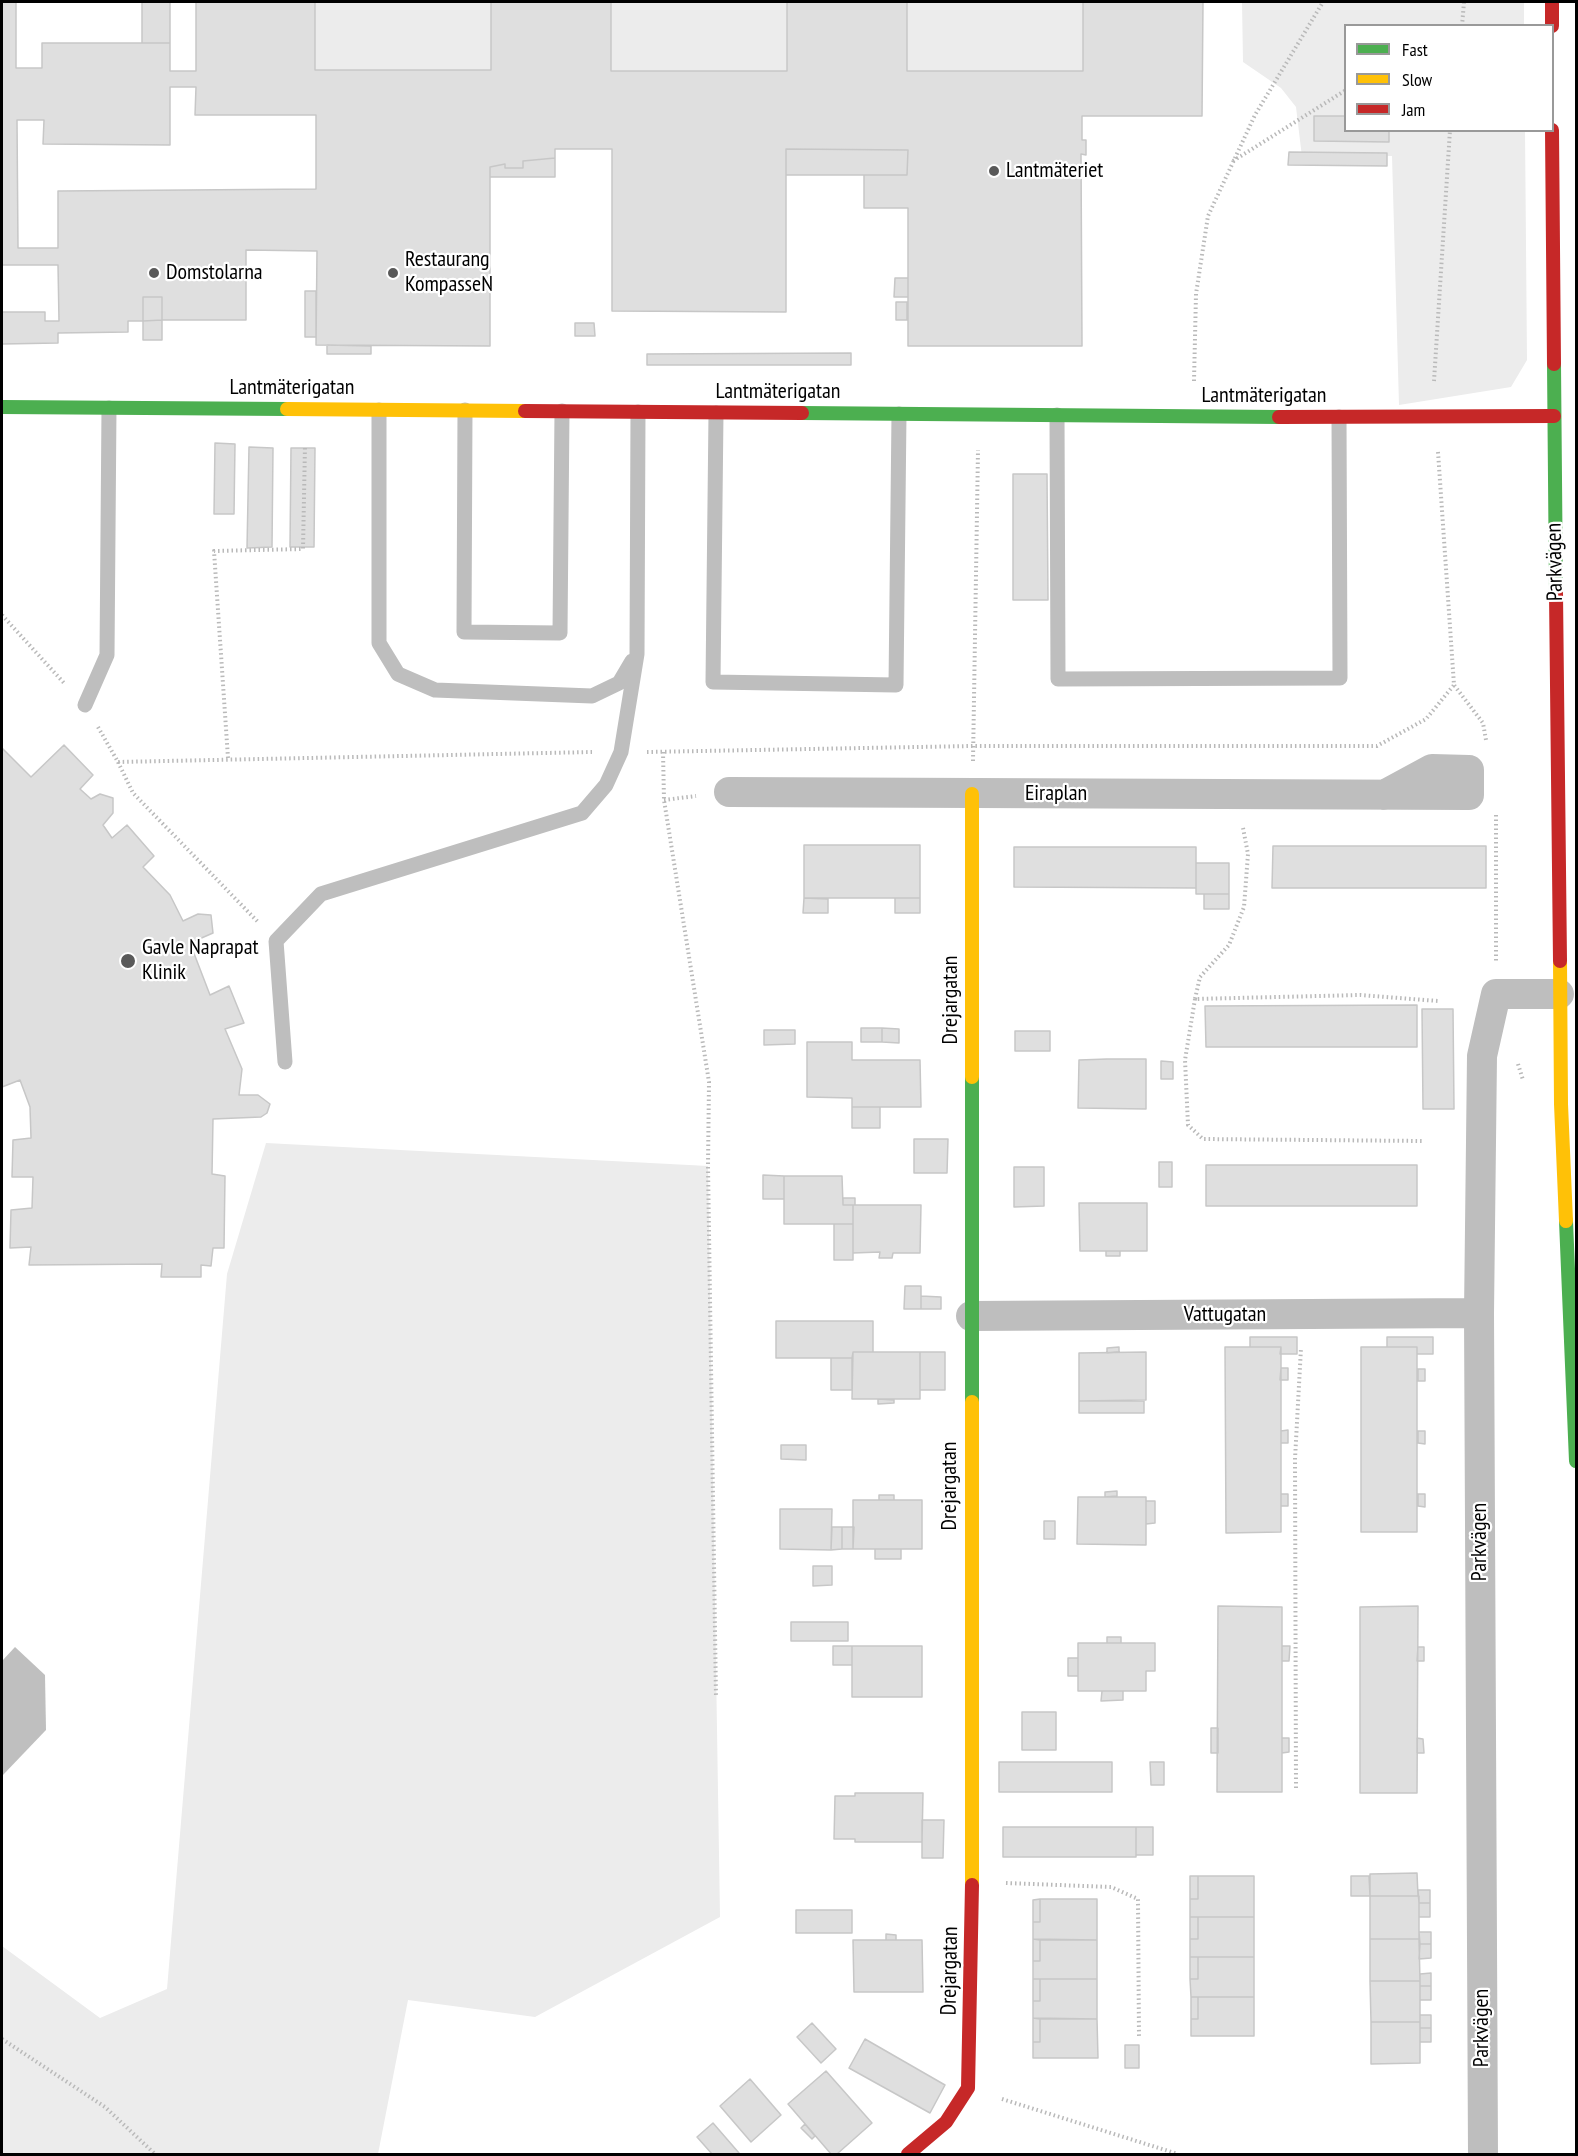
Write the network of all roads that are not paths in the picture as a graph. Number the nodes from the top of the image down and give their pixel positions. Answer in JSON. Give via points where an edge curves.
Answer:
{"nodes":[{"id":1,"x":1552,"y":2,"type":"edge"},
{"id":2,"x":1552,"y":24,"type":"edge"},
{"id":3,"x":1552,"y":132,"type":"edge"},
{"id":4,"x":2,"y":407,"type":"edge"},
{"id":5,"x":108,"y":408,"type":"junction"},
{"id":6,"x":379,"y":410,"type":"junction"},
{"id":7,"x":465,"y":410,"type":"junction"},
{"id":8,"x":562,"y":411,"type":"junction"},
{"id":9,"x":638,"y":412,"type":"junction"},
{"id":10,"x":717,"y":412,"type":"junction"},
{"id":11,"x":899,"y":414,"type":"junction"},
{"id":12,"x":1057,"y":415,"type":"junction"},
{"id":13,"x":1554,"y":416,"type":"junction"},
{"id":14,"x":1340,"y":417,"type":"junction"},
{"id":15,"x":637,"y":654,"type":"junction"},
{"id":16,"x":85,"y":705,"type":"road end"},
{"id":17,"x":729,"y":792,"type":"dead end"},
{"id":18,"x":972,"y":794,"type":"junction"},
{"id":19,"x":1384,"y":795,"type":"dead end"},
{"id":20,"x":1568,"y":943,"type":"edge"},
{"id":21,"x":1559,"y":994,"type":"junction"},
{"id":22,"x":285,"y":1062,"type":"dead end"},
{"id":23,"x":1479,"y":1313,"type":"junction"},
{"id":24,"x":971,"y":1316,"type":"junction"},
{"id":25,"x":1576,"y":1461,"type":"edge"},
{"id":26,"x":908,"y":2154,"type":"edge"},
{"id":27,"x":1483,"y":2154,"type":"edge"}],
"edges":[{"from":1,"to":2,"type":"street"},
{"from":3,"to":13,"type":"street","name":"Parkvägen"},
{"from":4,"to":5,"type":"street","name":"Lantmäterigatan"},
{"from":5,"to":6,"type":"street","name":"Lantmäterigatan"},
{"from":5,"to":16,"type":"lane","via":[[107,656]]},
{"from":6,"to":7,"type":"street","name":"Lantmäterigatan"},
{"from":6,"to":15,"type":"lane","via":[[379,643],[398,674],[435,690],[592,696],[619,682]]},
{"from":7,"to":8,"type":"street","name":"Lantmäterigatan"},
{"from":7,"to":8,"type":"lane","via":[[464,632],[560,633]]},
{"from":8,"to":9,"type":"street","name":"Lantmäterigatan"},
{"from":9,"to":10,"type":"street","name":"Lantmäterigatan"},
{"from":9,"to":15,"type":"lane"},
{"from":10,"to":11,"type":"street","name":"Lantmäterigatan"},
{"from":10,"to":11,"type":"lane","via":[[713,682],[896,685]]},
{"from":11,"to":12,"type":"street","name":"Lantmäterigatan"},
{"from":12,"to":14,"type":"street","name":"Lantmäterigatan"},
{"from":12,"to":14,"type":"lane","via":[[1058,679],[1340,678]]},
{"from":13,"to":14,"type":"street","name":"Lantmäterigatan"},
{"from":13,"to":20,"type":"street","name":"Parkvägen"},
{"from":15,"to":22,"type":"lane","via":[[621,752],[606,785],[582,813],[321,894],[276,941]]},
{"from":17,"to":18,"type":"street","name":"Eiraplan"},
{"from":18,"to":19,"type":"street","name":"Eiraplan"},
{"from":18,"to":24,"type":"street","name":"Drejargatan"},
{"from":20,"to":21,"type":"street","name":"Parkvägen"},
{"from":21,"to":23,"type":"street","name":"Parkvägen","via":[[1497,994],[1482,1056]]},
{"from":21,"to":25,"type":"street","name":"Parkvägen"},
{"from":23,"to":24,"type":"street","name":"Vattugatan"},
{"from":23,"to":27,"type":"street","name":"Parkvägen"},
{"from":24,"to":26,"type":"street","name":"Drejargatan","via":[[972,1881],[968,2088],[946,2122]]}]}
